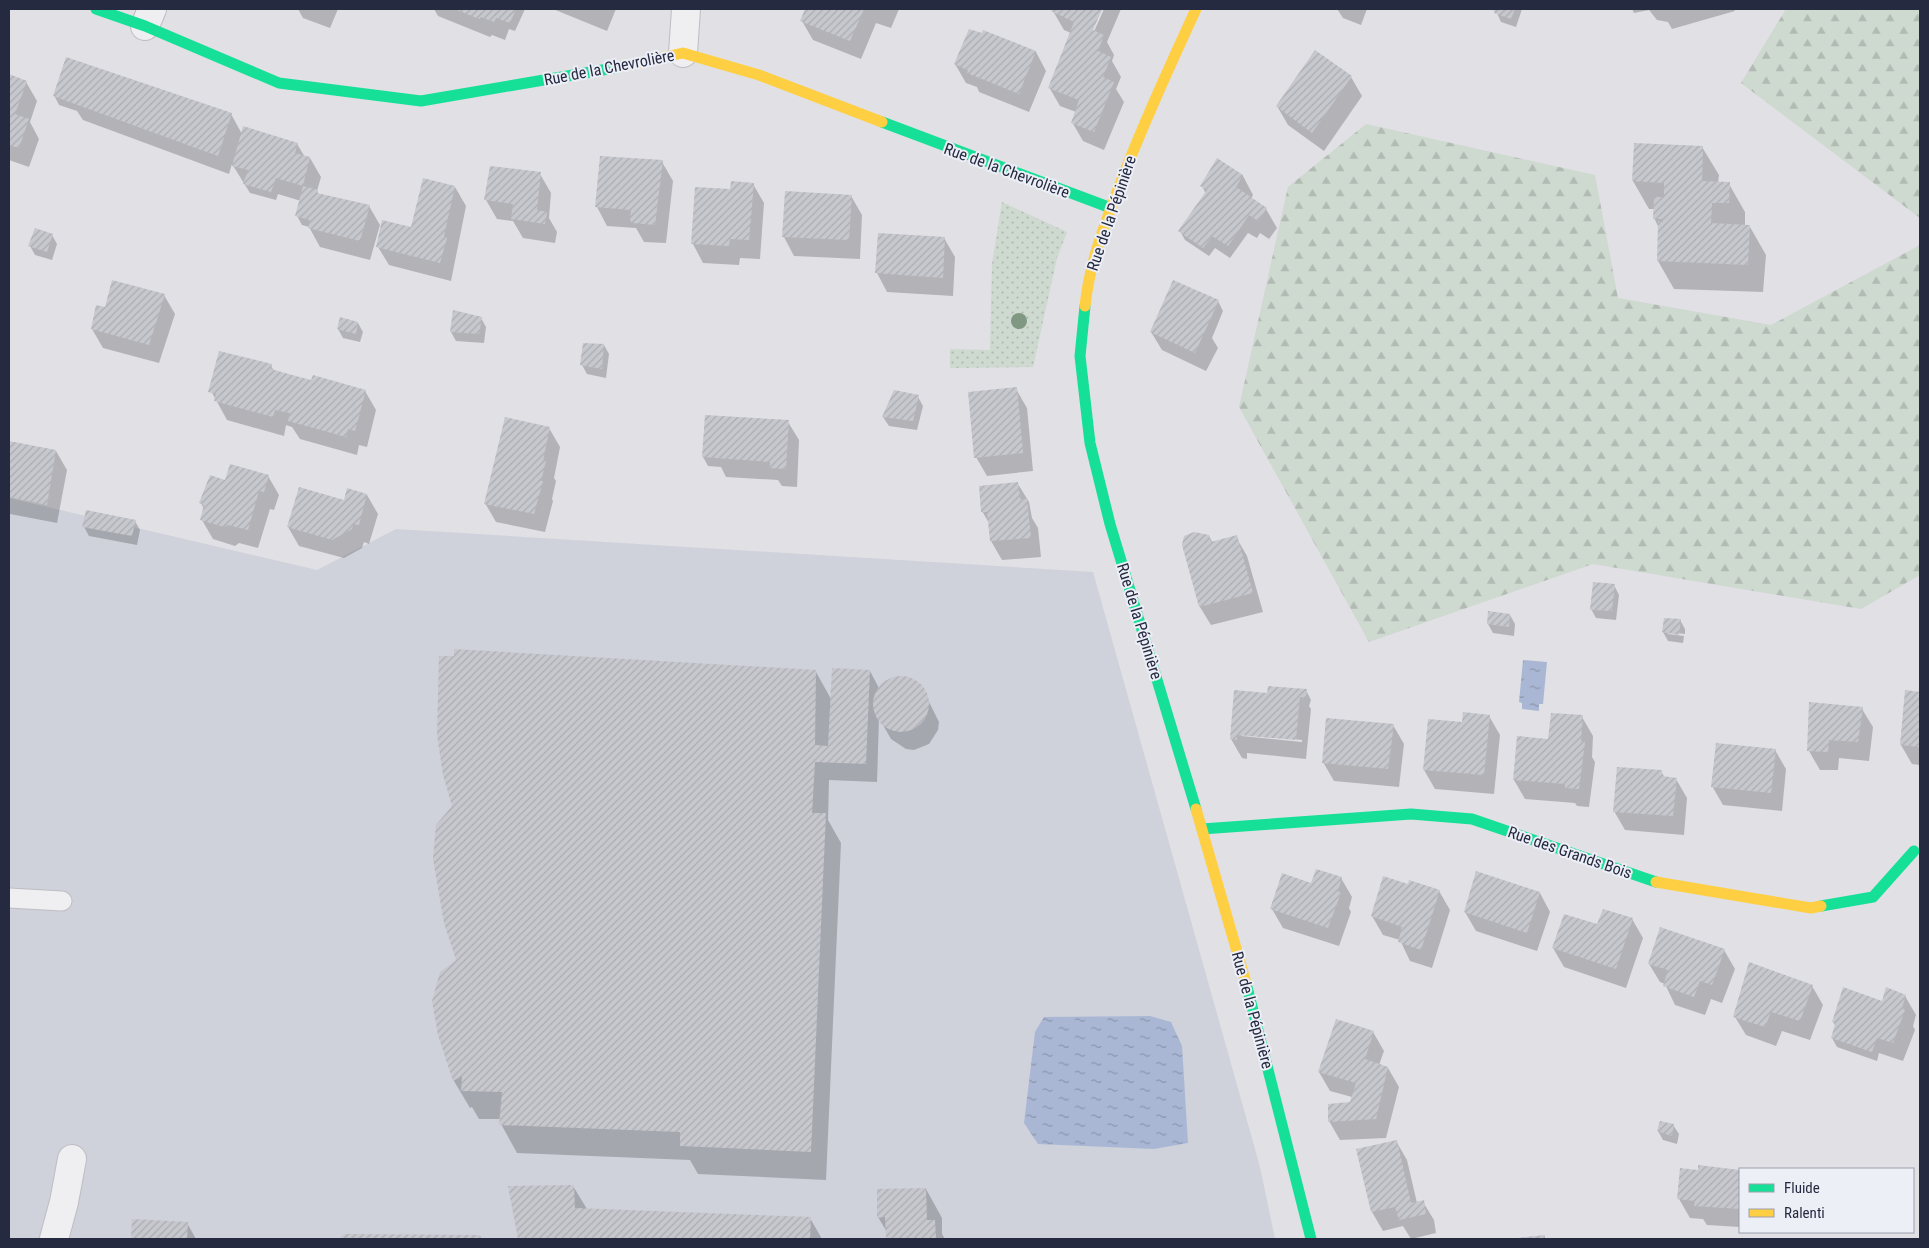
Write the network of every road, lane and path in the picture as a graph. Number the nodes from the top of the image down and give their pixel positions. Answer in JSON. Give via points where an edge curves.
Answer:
{"nodes":[{"id":1,"x":96,"y":9,"type":"edge"},
{"id":2,"x":686,"y":9,"type":"edge"},
{"id":3,"x":1196,"y":9,"type":"edge"},
{"id":4,"x":149,"y":17,"type":"edge"},
{"id":5,"x":683,"y":53,"type":"junction"},
{"id":6,"x":1111,"y":208,"type":"junction"},
{"id":7,"x":1202,"y":829,"type":"junction"},
{"id":8,"x":1914,"y":851,"type":"dead end"},
{"id":9,"x":9,"y":898,"type":"edge"},
{"id":10,"x":62,"y":901,"type":"dead end"},
{"id":11,"x":72,"y":1160,"type":"dead end"},
{"id":12,"x":54,"y":1239,"type":"edge"},
{"id":13,"x":1311,"y":1239,"type":"edge"}],
"edges":[{"from":1,"to":4,"type":"street","name":"Rue de la Chevrolière"},
{"from":2,"to":5,"type":"street"},
{"from":3,"to":6,"type":"street","name":"Rue de la Pépinière","via":[[1140,131]]},
{"from":4,"to":5,"type":"street","name":"Rue de la Chevrolière","via":[[279,83],[421,101],[633,65]]},
{"from":5,"to":6,"type":"street","name":"Rue de la Chevrolière","via":[[759,75]]},
{"from":6,"to":7,"type":"street","name":"Rue de la Pépinière","via":[[1088,278],[1080,356],[1090,443],[1110,524]]},
{"from":7,"to":8,"type":"street","name":"Rue des Grands Bois","via":[[1411,814],[1472,819],[1659,883],[1811,908],[1873,898]]},
{"from":7,"to":13,"type":"street","name":"Rue de la Pépinière","via":[[1267,1063]]},
{"from":9,"to":10,"type":"lane"},
{"from":11,"to":12,"type":"street"}]}
